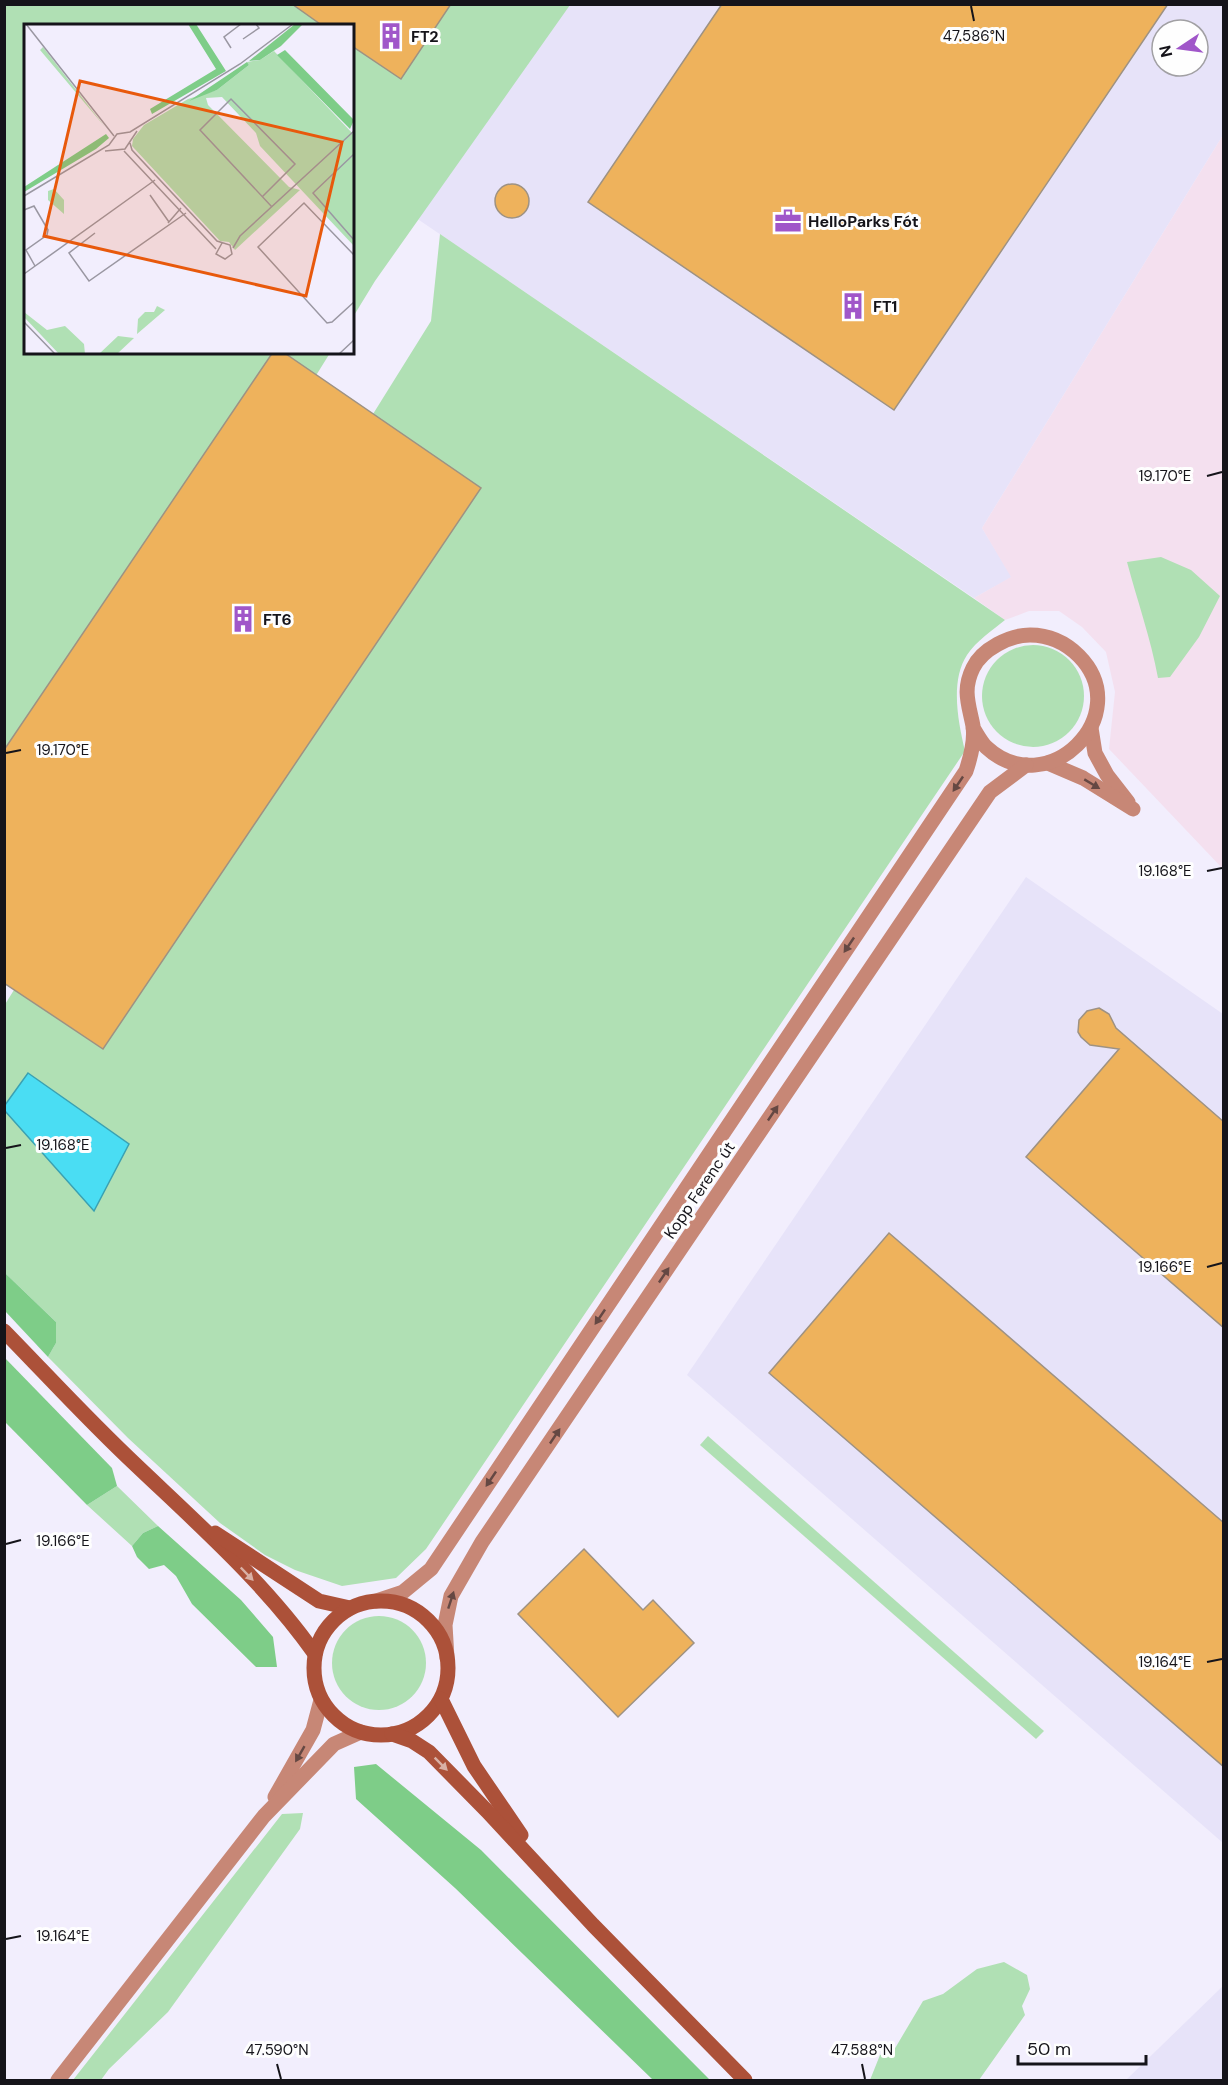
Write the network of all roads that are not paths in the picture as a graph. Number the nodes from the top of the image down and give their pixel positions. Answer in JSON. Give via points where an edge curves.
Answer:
{"nodes":[{"id":1,"x":973,"y":728,"type":"junction"},
{"id":2,"x":1091,"y":728,"type":"junction"},
{"id":3,"x":1048,"y":763,"type":"junction"},
{"id":4,"x":1026,"y":765,"type":"junction"},
{"id":5,"x":4,"y":1331,"type":"edge"},
{"id":6,"x":192,"y":1517,"type":"junction"},
{"id":7,"x":376,"y":1601,"type":"junction"},
{"id":8,"x":350,"y":1608,"type":"junction"},
{"id":9,"x":315,"y":1654,"type":"junction"},
{"id":10,"x":447,"y":1658,"type":"junction"},
{"id":11,"x":321,"y":1700,"type":"junction"},
{"id":12,"x":441,"y":1700,"type":"junction"},
{"id":13,"x":360,"y":1732,"type":"junction"},
{"id":14,"x":392,"y":1734,"type":"junction"},
{"id":15,"x":264,"y":1815,"type":"junction"},
{"id":16,"x":546,"y":1873,"type":"junction"},
{"id":17,"x":58,"y":2080,"type":"edge"},
{"id":18,"x":745,"y":2080,"type":"edge"}],
"edges":[{"from":1,"to":2,"type":"street","via":[[967,693],[973,667],[1004,641],[1040,635],[1072,649],[1093,677],[1097,694]]},
{"from":1,"to":4,"type":"street","via":[[986,747],[1004,759]]},
{"from":1,"to":7,"type":"street","name":"Kopp Ferenc út","one_way":true,"via":[[966,771],[430,1569],[402,1592]]},
{"from":2,"to":3,"type":"street","via":[[1066,756]]},
{"from":3,"to":2,"type":"street","one_way":true,"via":[[1083,778],[1133,809],[1095,753]]},
{"from":3,"to":4,"type":"street"},
{"from":10,"to":4,"type":"street","name":"Kopp Ferenc út","one_way":true,"via":[[445,1625],[451,1596],[482,1542],[990,792]]},
{"from":5,"to":6,"type":"main road","via":[[134,1464]]},
{"from":6,"to":8,"type":"main road","via":[[319,1601]]},
{"from":6,"to":9,"type":"main road","one_way":true,"via":[[294,1623]]},
{"from":7,"to":8,"type":"main road"},
{"from":7,"to":10,"type":"main road","via":[[403,1604],[415,1610],[436,1630]]},
{"from":8,"to":9,"type":"main road","via":[[326,1629]]},
{"from":9,"to":11,"type":"main road"},
{"from":10,"to":12,"type":"main road","via":[[447,1682]]},
{"from":11,"to":13,"type":"main road","via":[[340,1721]]},
{"from":11,"to":15,"type":"street","one_way":true,"via":[[314,1730]]},
{"from":12,"to":14,"type":"main road","via":[[420,1723]]},
{"from":12,"to":16,"type":"main road","via":[[474,1766]]},
{"from":13,"to":14,"type":"main road"},
{"from":13,"to":15,"type":"street","via":[[334,1744]]},
{"from":14,"to":16,"type":"main road","one_way":true,"via":[[429,1752]]},
{"from":15,"to":17,"type":"street"},
{"from":16,"to":18,"type":"main road"}]}
